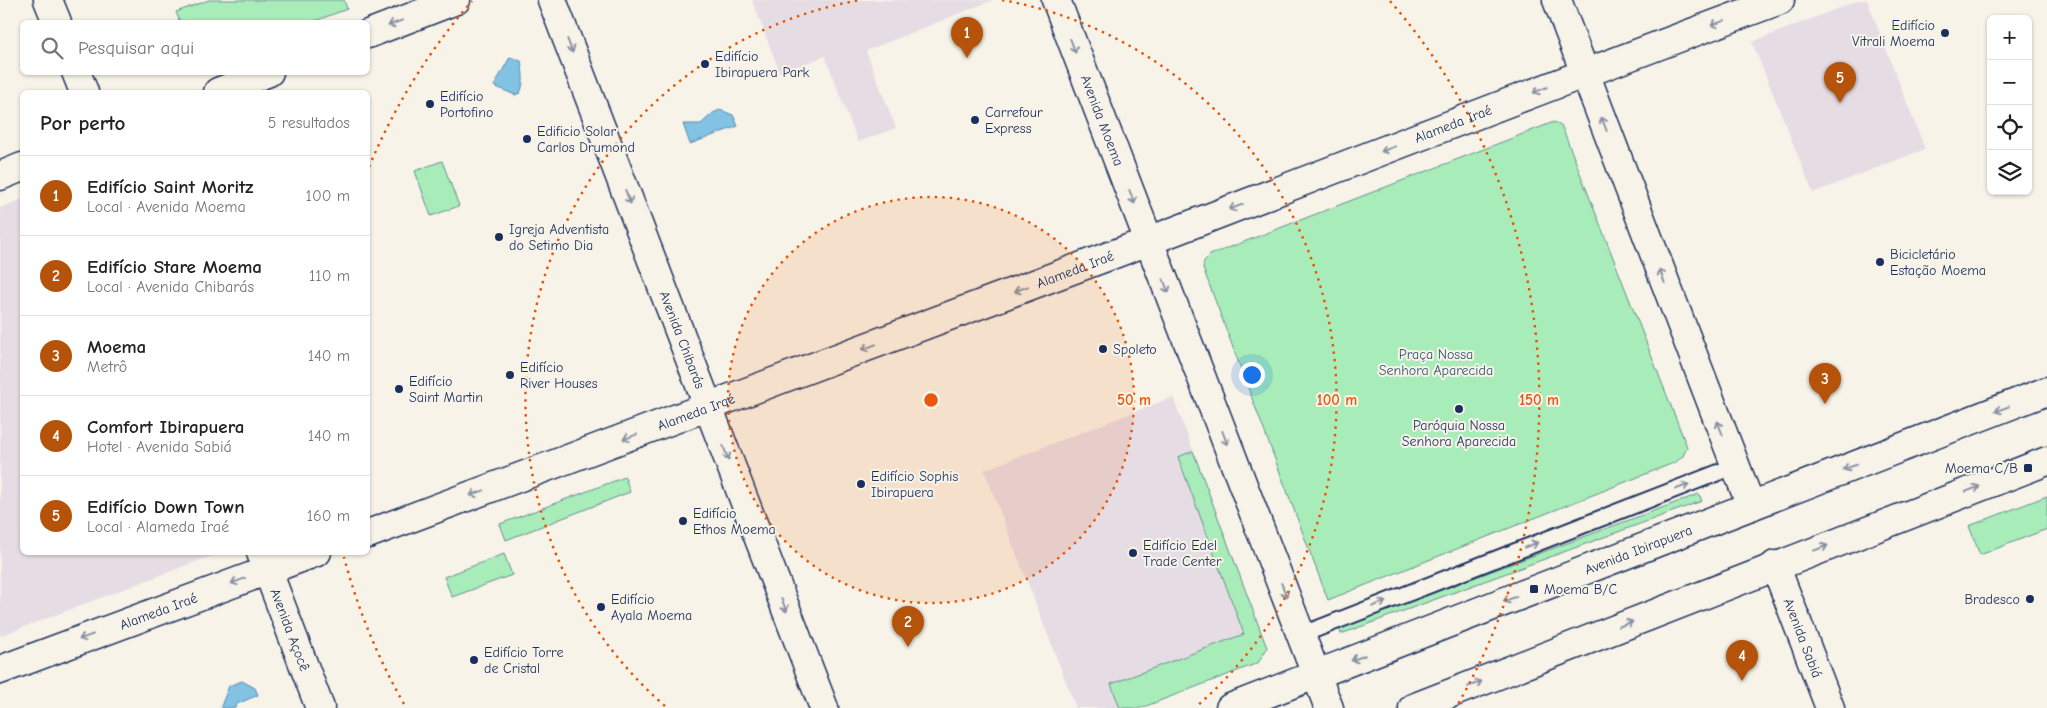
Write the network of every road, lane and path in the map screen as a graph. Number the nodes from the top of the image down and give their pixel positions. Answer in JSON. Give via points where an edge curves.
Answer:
{"nodes":[{"id":1,"x":48,"y":0,"type":"edge"},
{"id":2,"x":456,"y":0,"type":"edge"},
{"id":3,"x":552,"y":0,"type":"edge"},
{"id":4,"x":1056,"y":0,"type":"edge"},
{"id":5,"x":1557,"y":0,"type":"edge"},
{"id":6,"x":1780,"y":0,"type":"edge"},
{"id":7,"x":56,"y":20,"type":"edge"},
{"id":8,"x":370,"y":33,"type":"edge"},
{"id":9,"x":1585,"y":72,"type":"junction"},
{"id":10,"x":77,"y":75,"type":"edge"},
{"id":11,"x":261,"y":75,"type":"edge"},
{"id":12,"x":83,"y":90,"type":"edge"},
{"id":13,"x":223,"y":90,"type":"edge"},
{"id":14,"x":20,"y":169,"type":"edge"},
{"id":15,"x":0,"y":176,"type":"edge"},
{"id":16,"x":1148,"y":241,"type":"junction"},
{"id":17,"x":2047,"y":391,"type":"edge"},
{"id":18,"x":708,"y":408,"type":"junction"},
{"id":19,"x":2047,"y":461,"type":"edge"},
{"id":20,"x":1735,"y":466,"type":"junction"},
{"id":21,"x":1751,"y":506,"type":"junction"},
{"id":22,"x":370,"y":533,"type":"edge"},
{"id":23,"x":299,"y":555,"type":"edge"},
{"id":24,"x":264,"y":561,"type":"edge"},
{"id":25,"x":1776,"y":565,"type":"junction"},
{"id":26,"x":1301,"y":635,"type":"junction"},
{"id":27,"x":0,"y":670,"type":"edge"},
{"id":28,"x":1317,"y":674,"type":"junction"},
{"id":29,"x":320,"y":708,"type":"edge"},
{"id":30,"x":824,"y":708,"type":"edge"},
{"id":31,"x":1230,"y":708,"type":"edge"},
{"id":32,"x":1329,"y":708,"type":"edge"},
{"id":33,"x":1413,"y":708,"type":"edge"},
{"id":34,"x":1830,"y":708,"type":"edge"}],
"edges":[{"from":1,"to":7,"type":"street"},
{"from":2,"to":8,"type":"street","one_way":true},
{"from":3,"to":18,"type":"street","name":"Avenida Chibarás","one_way":true},
{"from":4,"to":16,"type":"street","name":"Avenida Moema","one_way":true},
{"from":5,"to":9,"type":"street"},
{"from":6,"to":9,"type":"street","name":"Alameda Iraé","one_way":true},
{"from":9,"to":16,"type":"street","name":"Alameda Iraé","one_way":true},
{"from":20,"to":9,"type":"street","one_way":true},
{"from":10,"to":12,"type":"street"},
{"from":11,"to":13,"type":"street"},
{"from":14,"to":15,"type":"street"},
{"from":16,"to":18,"type":"street","name":"Alameda Iraé","one_way":true},
{"from":16,"to":26,"type":"street","one_way":true},
{"from":17,"to":21,"type":"street","name":"Avenida Ibirapuera","one_way":true},
{"from":18,"to":22,"type":"street","name":"Alameda Iraé","one_way":true},
{"from":18,"to":30,"type":"street","name":"Avenida Chibarás","one_way":true},
{"from":25,"to":19,"type":"street","one_way":true},
{"from":20,"to":21,"type":"street"},
{"from":26,"to":20,"type":"lane","one_way":true},
{"from":21,"to":28,"type":"street","name":"Avenida Ibirapuera","one_way":true},
{"from":23,"to":24,"type":"street","name":"Alameda Iraé"},
{"from":24,"to":27,"type":"street","name":"Alameda Iraé","one_way":true},
{"from":24,"to":29,"type":"street","name":"Avenida Açocê"},
{"from":33,"to":25,"type":"street","one_way":true},
{"from":25,"to":34,"type":"street","name":"Avenida Sabiá"},
{"from":26,"to":28,"type":"street"},
{"from":28,"to":31,"type":"street","name":"Avenida Ibirapuera"},
{"from":28,"to":32,"type":"street"}]}
